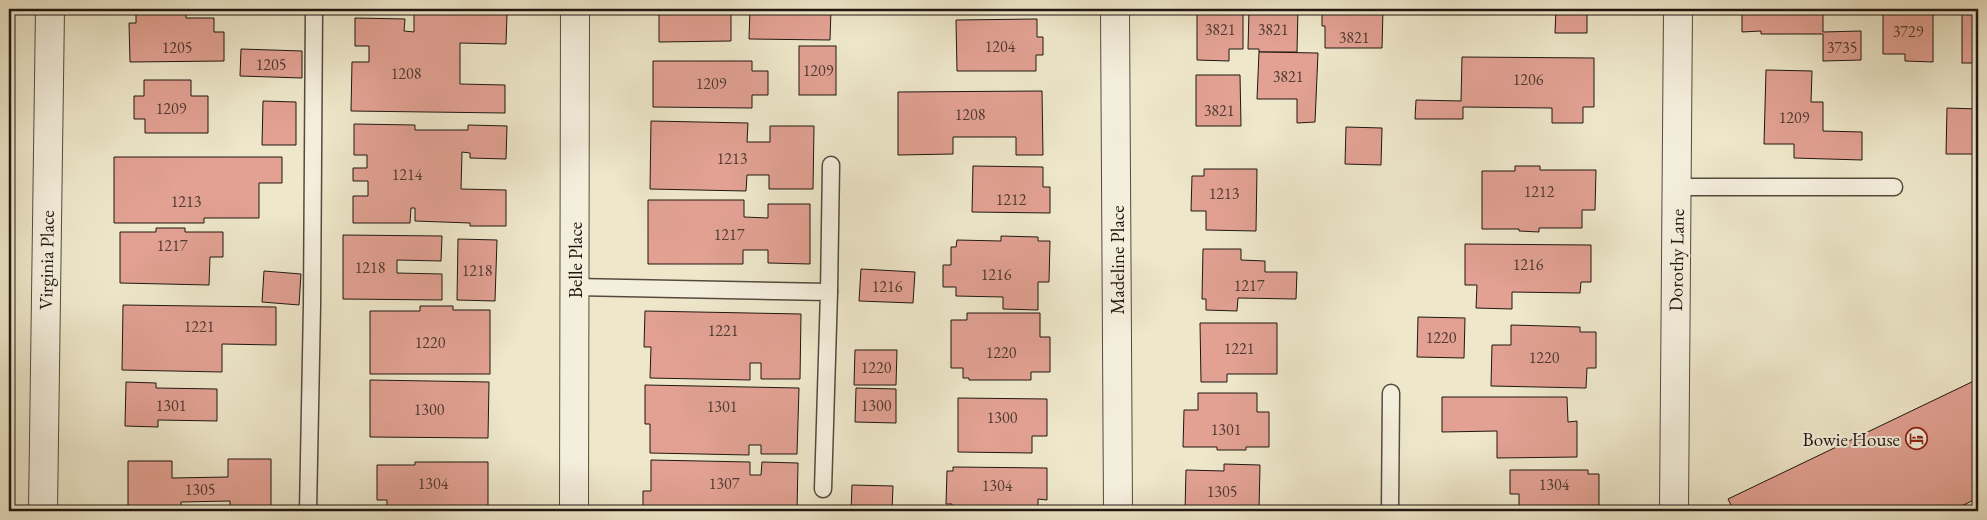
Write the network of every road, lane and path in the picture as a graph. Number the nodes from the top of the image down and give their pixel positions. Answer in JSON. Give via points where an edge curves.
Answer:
{"nodes":[{"id":1,"x":50,"y":9,"type":"edge"},
{"id":2,"x":314,"y":9,"type":"edge"},
{"id":3,"x":575,"y":9,"type":"edge"},
{"id":4,"x":1115,"y":9,"type":"edge"},
{"id":5,"x":1678,"y":9,"type":"edge"},
{"id":6,"x":831,"y":165,"type":"dead end"},
{"id":7,"x":1676,"y":187,"type":"junction"},
{"id":8,"x":1894,"y":187,"type":"dead end"},
{"id":9,"x":575,"y":287,"type":"junction"},
{"id":10,"x":829,"y":292,"type":"junction"},
{"id":11,"x":1391,"y":393,"type":"dead end"},
{"id":12,"x":823,"y":490,"type":"dead end"},
{"id":13,"x":43,"y":511,"type":"edge"},
{"id":14,"x":308,"y":511,"type":"edge"},
{"id":15,"x":574,"y":511,"type":"edge"},
{"id":16,"x":1118,"y":511,"type":"edge"},
{"id":17,"x":1390,"y":511,"type":"edge"},
{"id":18,"x":1674,"y":511,"type":"edge"}],
"edges":[{"from":1,"to":13,"type":"street","name":"Virginia Place"},
{"from":2,"to":14,"type":"lane"},
{"from":3,"to":9,"type":"street","name":"Belle Place"},
{"from":4,"to":16,"type":"street","name":"Madeline Place"},
{"from":5,"to":7,"type":"street","name":"Dorothy Lane"},
{"from":6,"to":10,"type":"lane"},
{"from":7,"to":8,"type":"lane"},
{"from":7,"to":18,"type":"street","name":"Dorothy Lane"},
{"from":9,"to":10,"type":"lane"},
{"from":9,"to":15,"type":"street","name":"Belle Place"},
{"from":10,"to":12,"type":"lane"},
{"from":11,"to":17,"type":"lane"}]}
